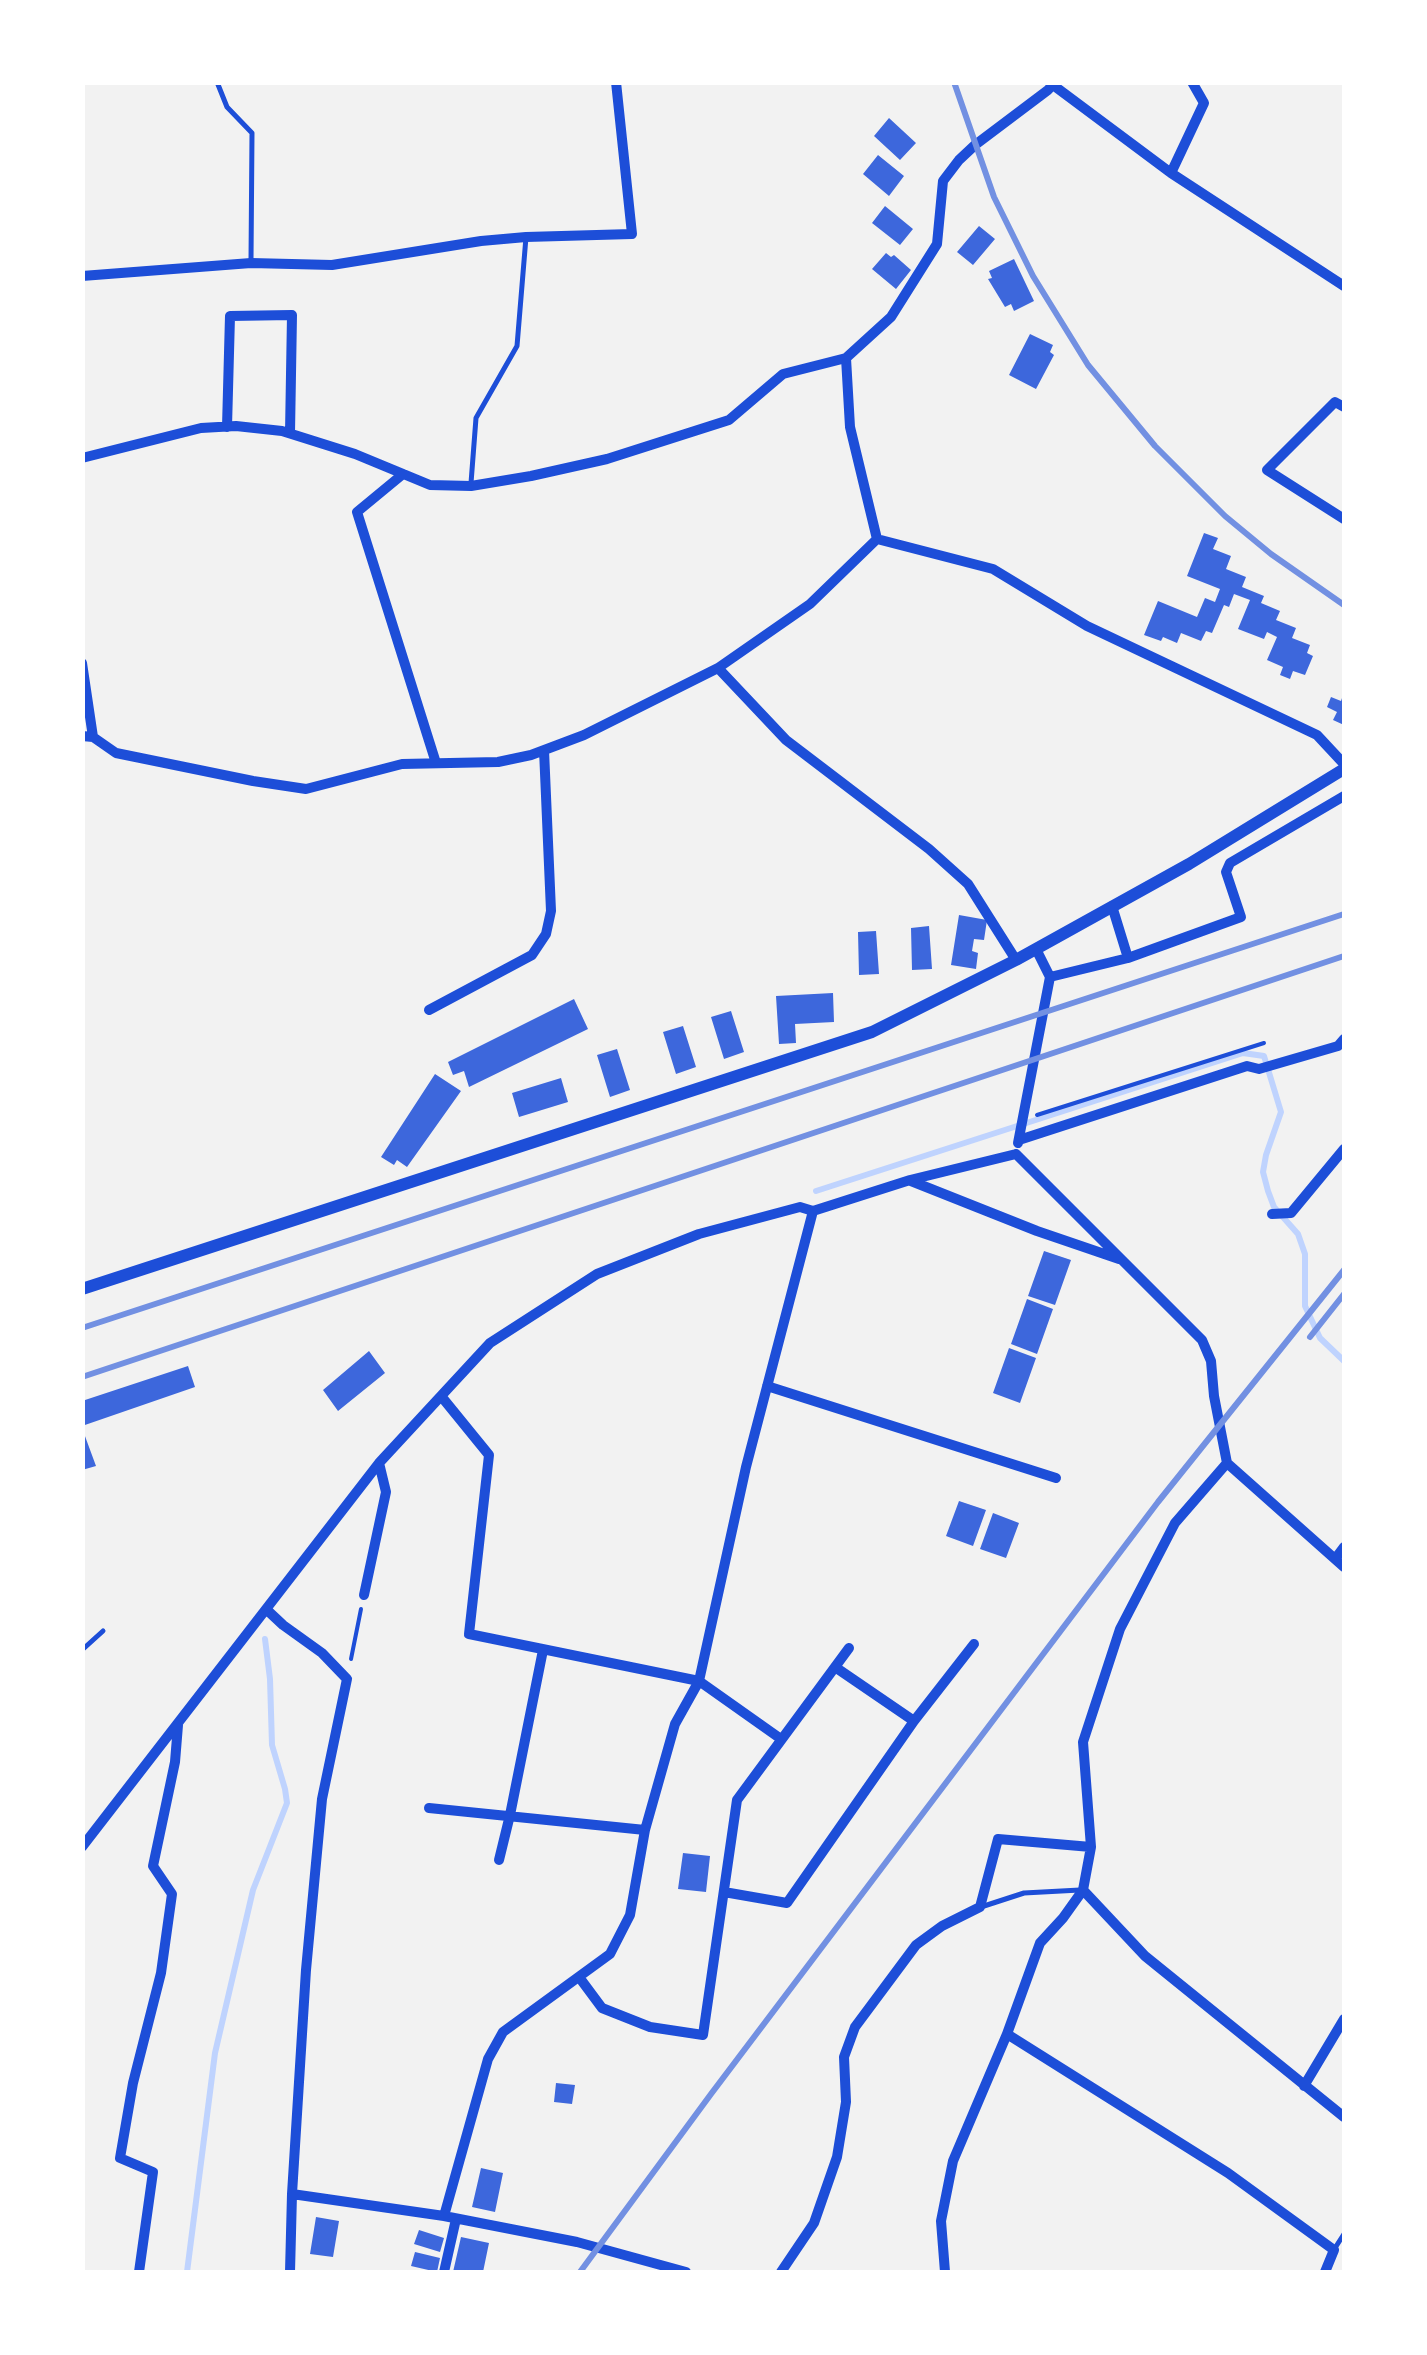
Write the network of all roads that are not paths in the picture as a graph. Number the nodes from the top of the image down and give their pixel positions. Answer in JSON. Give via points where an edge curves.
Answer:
{"nodes":[{"id":1,"x":217,"y":82,"type":"edge"},
{"id":2,"x":616,"y":82,"type":"edge"},
{"id":3,"x":1192,"y":82,"type":"edge"},
{"id":4,"x":1054,"y":84,"type":"edge"},
{"id":5,"x":1171,"y":174,"type":"junction"},
{"id":6,"x":526,"y":237,"type":"junction"},
{"id":7,"x":251,"y":263,"type":"junction"},
{"id":8,"x":82,"y":276,"type":"edge"},
{"id":9,"x":1344,"y":286,"type":"edge"},
{"id":10,"x":846,"y":358,"type":"junction"},
{"id":11,"x":1344,"y":407,"type":"edge"},
{"id":12,"x":227,"y":427,"type":"junction"},
{"id":13,"x":290,"y":434,"type":"junction"},
{"id":14,"x":82,"y":458,"type":"edge"},
{"id":15,"x":403,"y":474,"type":"junction"},
{"id":16,"x":471,"y":486,"type":"junction"},
{"id":17,"x":1344,"y":520,"type":"edge"},
{"id":18,"x":877,"y":539,"type":"junction"},
{"id":19,"x":82,"y":663,"type":"edge"},
{"id":20,"x":718,"y":668,"type":"junction"},
{"id":21,"x":88,"y":736,"type":"edge"},
{"id":22,"x":544,"y":750,"type":"junction"},
{"id":23,"x":436,"y":763,"type":"junction"},
{"id":24,"x":1344,"y":766,"type":"edge"},
{"id":25,"x":1344,"y":796,"type":"edge"},
{"id":26,"x":1112,"y":906,"type":"junction"},
{"id":27,"x":1036,"y":948,"type":"junction"},
{"id":28,"x":1128,"y":958,"type":"junction"},
{"id":29,"x":1016,"y":960,"type":"junction"},
{"id":30,"x":1050,"y":977,"type":"junction"},
{"id":31,"x":430,"y":1010,"type":"dead end"},
{"id":32,"x":1344,"y":1039,"type":"edge"},
{"id":33,"x":1019,"y":1140,"type":"junction"},
{"id":34,"x":1344,"y":1149,"type":"edge"},
{"id":35,"x":1016,"y":1154,"type":"junction"},
{"id":36,"x":910,"y":1180,"type":"junction"},
{"id":37,"x":814,"y":1211,"type":"junction"},
{"id":38,"x":1272,"y":1214,"type":"dead end"},
{"id":39,"x":1123,"y":1260,"type":"junction"},
{"id":40,"x":82,"y":1288,"type":"edge"},
{"id":41,"x":768,"y":1386,"type":"junction"},
{"id":42,"x":441,"y":1396,"type":"junction"},
{"id":43,"x":378,"y":1463,"type":"junction"},
{"id":44,"x":1228,"y":1464,"type":"junction"},
{"id":45,"x":1056,"y":1478,"type":"dead end"},
{"id":46,"x":1344,"y":1547,"type":"edge"},
{"id":47,"x":1334,"y":1558,"type":"junction"},
{"id":48,"x":1344,"y":1568,"type":"edge"},
{"id":49,"x":364,"y":1595,"type":"road end"},
{"id":50,"x":267,"y":1610,"type":"junction"},
{"id":51,"x":103,"y":1631,"type":"dead end"},
{"id":52,"x":974,"y":1644,"type":"dead end"},
{"id":53,"x":849,"y":1648,"type":"dead end"},
{"id":54,"x":82,"y":1650,"type":"edge"},
{"id":55,"x":543,"y":1650,"type":"junction"},
{"id":56,"x":835,"y":1667,"type":"junction"},
{"id":57,"x":700,"y":1681,"type":"junction"},
{"id":58,"x":914,"y":1721,"type":"junction"},
{"id":59,"x":178,"y":1725,"type":"junction"},
{"id":60,"x":780,"y":1739,"type":"junction"},
{"id":61,"x":428,"y":1808,"type":"dead end"},
{"id":62,"x":510,"y":1815,"type":"junction"},
{"id":63,"x":645,"y":1830,"type":"junction"},
{"id":64,"x":1091,"y":1847,"type":"junction"},
{"id":65,"x":82,"y":1848,"type":"edge"},
{"id":66,"x":499,"y":1860,"type":"dead end"},
{"id":67,"x":1084,"y":1890,"type":"junction"},
{"id":68,"x":724,"y":1892,"type":"junction"},
{"id":69,"x":980,"y":1907,"type":"junction"},
{"id":70,"x":579,"y":1977,"type":"junction"},
{"id":71,"x":1344,"y":2019,"type":"edge"},
{"id":72,"x":1007,"y":2034,"type":"junction"},
{"id":73,"x":1304,"y":2086,"type":"junction"},
{"id":74,"x":1344,"y":2117,"type":"edge"},
{"id":75,"x":292,"y":2194,"type":"junction"},
{"id":76,"x":450,"y":2217,"type":"junction"},
{"id":77,"x":1344,"y":2234,"type":"edge"},
{"id":78,"x":1334,"y":2250,"type":"junction"},
{"id":79,"x":139,"y":2272,"type":"edge"},
{"id":80,"x":290,"y":2272,"type":"edge"},
{"id":81,"x":444,"y":2272,"type":"edge"},
{"id":82,"x":686,"y":2272,"type":"edge"},
{"id":83,"x":781,"y":2272,"type":"edge"},
{"id":84,"x":946,"y":2272,"type":"edge"},
{"id":85,"x":1326,"y":2272,"type":"edge"}],
"edges":[{"from":1,"to":7,"type":"lane","via":[[227,107],[252,133]]},
{"from":2,"to":6,"type":"street","via":[[632,234]]},
{"from":3,"to":5,"type":"street","via":[[1204,103]]},
{"from":4,"to":5,"type":"street"},
{"from":4,"to":10,"type":"street","via":[[958,160],[944,181],[930,258],[891,317]]},
{"from":5,"to":9,"type":"street"},
{"from":6,"to":7,"type":"street","via":[[332,265]]},
{"from":6,"to":16,"type":"lane","via":[[518,346],[476,418]]},
{"from":7,"to":8,"type":"street"},
{"from":10,"to":16,"type":"street","via":[[783,374],[729,420],[606,459]]},
{"from":10,"to":18,"type":"street","via":[[850,427]]},
{"from":11,"to":17,"type":"street","via":[[1335,402],[1267,470]]},
{"from":12,"to":13,"type":"street"},
{"from":12,"to":13,"type":"street","via":[[230,316],[292,316]]},
{"from":12,"to":14,"type":"street"},
{"from":13,"to":15,"type":"street"},
{"from":15,"to":16,"type":"street","via":[[430,485]]},
{"from":15,"to":23,"type":"street","via":[[357,512]]},
{"from":18,"to":20,"type":"street","via":[[810,604]]},
{"from":18,"to":24,"type":"street","via":[[992,569],[1087,626],[1317,735]]},
{"from":19,"to":21,"type":"street"},
{"from":20,"to":22,"type":"street"},
{"from":20,"to":29,"type":"street","via":[[786,740],[968,884]]},
{"from":21,"to":23,"type":"street","via":[[116,754],[306,789],[402,764]]},
{"from":22,"to":23,"type":"street","via":[[498,762]]},
{"from":22,"to":31,"type":"street","via":[[551,911],[546,934],[532,955]]},
{"from":24,"to":26,"type":"street"},
{"from":25,"to":28,"type":"street","via":[[1230,863],[1226,872],[1241,917]]},
{"from":26,"to":27,"type":"street"},
{"from":26,"to":28,"type":"street"},
{"from":27,"to":29,"type":"street"},
{"from":27,"to":30,"type":"street"},
{"from":28,"to":30,"type":"street"},
{"from":29,"to":40,"type":"street","via":[[872,1032]]},
{"from":30,"to":33,"type":"street"},
{"from":32,"to":33,"type":"street"},
{"from":33,"to":35,"type":"street"},
{"from":34,"to":38,"type":"street","via":[[1291,1213]]},
{"from":35,"to":36,"type":"street"},
{"from":35,"to":39,"type":"street"},
{"from":36,"to":37,"type":"street"},
{"from":36,"to":39,"type":"street"},
{"from":37,"to":41,"type":"street"},
{"from":37,"to":42,"type":"street","via":[[800,1206],[699,1234],[596,1274],[490,1343]]},
{"from":39,"to":44,"type":"street","via":[[1202,1340]]},
{"from":41,"to":45,"type":"street"},
{"from":41,"to":57,"type":"street"},
{"from":42,"to":43,"type":"street"},
{"from":42,"to":55,"type":"street","via":[[490,1454],[470,1634]]},
{"from":43,"to":49,"type":"street","via":[[386,1492]]},
{"from":43,"to":50,"type":"street"},
{"from":44,"to":47,"type":"street"},
{"from":44,"to":64,"type":"street","via":[[1176,1522],[1120,1629],[1082,1742]]},
{"from":46,"to":47,"type":"street"},
{"from":47,"to":48,"type":"street"},
{"from":50,"to":59,"type":"street"},
{"from":50,"to":75,"type":"street","via":[[347,1679],[322,1799]]},
{"from":51,"to":54,"type":"lane"},
{"from":52,"to":58,"type":"street"},
{"from":53,"to":56,"type":"street"},
{"from":55,"to":57,"type":"street"},
{"from":55,"to":62,"type":"street"},
{"from":56,"to":58,"type":"street"},
{"from":56,"to":60,"type":"street"},
{"from":57,"to":60,"type":"street"},
{"from":57,"to":63,"type":"street","via":[[675,1724]]},
{"from":58,"to":68,"type":"street","via":[[787,1903]]},
{"from":59,"to":65,"type":"street"},
{"from":59,"to":79,"type":"street","via":[[152,1866],[172,1894],[164,1954],[120,2158],[153,2172]]},
{"from":60,"to":68,"type":"street","via":[[737,1800]]},
{"from":61,"to":62,"type":"street"},
{"from":62,"to":63,"type":"street"},
{"from":62,"to":66,"type":"street"},
{"from":63,"to":70,"type":"street","via":[[620,1938]]},
{"from":64,"to":67,"type":"street"},
{"from":64,"to":69,"type":"street","via":[[998,1839]]},
{"from":67,"to":69,"type":"lane","via":[[1024,1893]]},
{"from":67,"to":72,"type":"street","via":[[1040,1944]]},
{"from":67,"to":73,"type":"street","via":[[1144,1956]]},
{"from":68,"to":70,"type":"street","via":[[703,2035],[650,2027],[602,2008]]},
{"from":69,"to":83,"type":"street","via":[[916,1945],[854,2027],[844,2057],[846,2102],[837,2158],[814,2223]]},
{"from":70,"to":76,"type":"street","via":[[503,2032],[488,2059]]},
{"from":71,"to":73,"type":"street"},
{"from":72,"to":78,"type":"street","via":[[1228,2173]]},
{"from":72,"to":84,"type":"street","via":[[953,2161],[941,2221]]},
{"from":73,"to":74,"type":"street"},
{"from":75,"to":76,"type":"street"},
{"from":75,"to":80,"type":"street"},
{"from":76,"to":81,"type":"street"},
{"from":76,"to":82,"type":"street"},
{"from":77,"to":78,"type":"lane"},
{"from":78,"to":85,"type":"street"}]}
